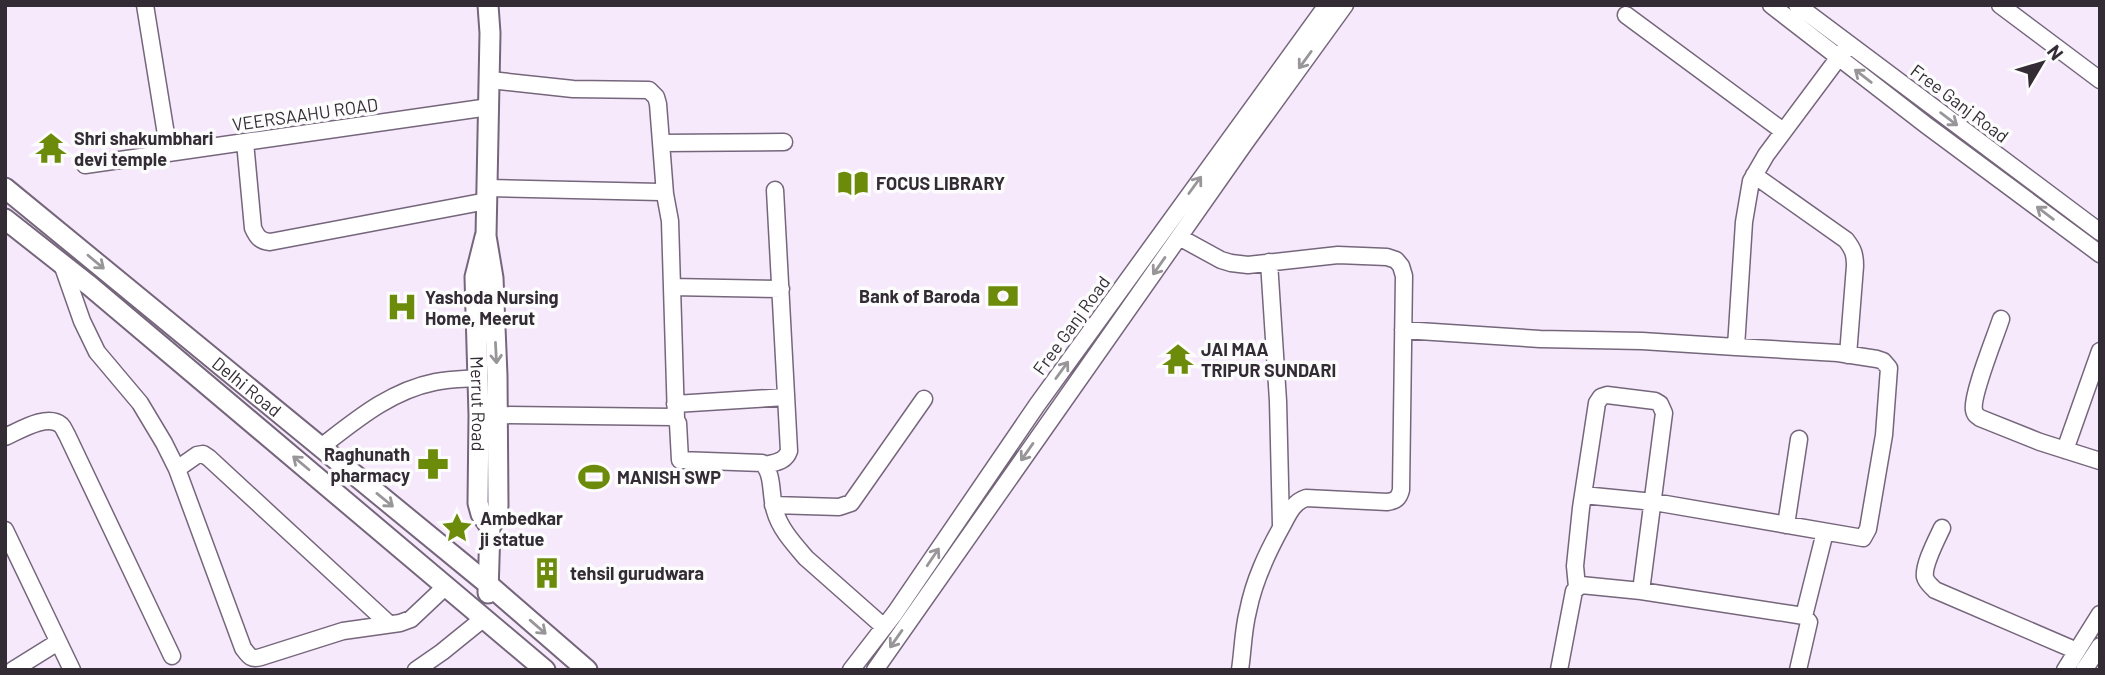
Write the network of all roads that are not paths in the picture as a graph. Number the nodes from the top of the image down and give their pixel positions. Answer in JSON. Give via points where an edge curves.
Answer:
{"nodes":[{"id":1,"x":145,"y":5,"type":"edge"},
{"id":2,"x":488,"y":5,"type":"edge"},
{"id":3,"x":1327,"y":5,"type":"edge"},
{"id":4,"x":1345,"y":5,"type":"edge"},
{"id":5,"x":1771,"y":5,"type":"edge"},
{"id":6,"x":1797,"y":5,"type":"edge"},
{"id":7,"x":2000,"y":5,"type":"edge"},
{"id":8,"x":1626,"y":15,"type":"dead end"},
{"id":9,"x":1844,"y":51,"type":"junction"},
{"id":10,"x":489,"y":80,"type":"junction"},
{"id":11,"x":2100,"y":80,"type":"edge"},
{"id":12,"x":489,"y":107,"type":"junction"},
{"id":13,"x":1783,"y":131,"type":"junction"},
{"id":14,"x":245,"y":142,"type":"junction"},
{"id":15,"x":783,"y":142,"type":"dead end"},
{"id":16,"x":661,"y":143,"type":"junction"},
{"id":17,"x":169,"y":153,"type":"junction"},
{"id":18,"x":85,"y":165,"type":"dead end"},
{"id":19,"x":2014,"y":167,"type":"junction"},
{"id":20,"x":1754,"y":175,"type":"junction"},
{"id":21,"x":2003,"y":182,"type":"junction"},
{"id":22,"x":5,"y":188,"type":"edge"},
{"id":23,"x":775,"y":190,"type":"dead end"},
{"id":24,"x":665,"y":194,"type":"junction"},
{"id":25,"x":487,"y":195,"type":"junction"},
{"id":26,"x":5,"y":219,"type":"edge"},
{"id":27,"x":2100,"y":232,"type":"edge"},
{"id":28,"x":60,"y":233,"type":"junction"},
{"id":29,"x":486,"y":236,"type":"junction"},
{"id":30,"x":1179,"y":237,"type":"junction"},
{"id":31,"x":46,"y":251,"type":"junction"},
{"id":32,"x":2100,"y":254,"type":"edge"},
{"id":33,"x":1269,"y":262,"type":"junction"},
{"id":34,"x":62,"y":264,"type":"junction"},
{"id":35,"x":672,"y":287,"type":"junction"},
{"id":36,"x":781,"y":289,"type":"junction"},
{"id":37,"x":2001,"y":319,"type":"dead end"},
{"id":38,"x":1403,"y":330,"type":"junction"},
{"id":39,"x":1736,"y":346,"type":"junction"},
{"id":40,"x":2100,"y":351,"type":"edge"},
{"id":41,"x":1848,"y":355,"type":"junction"},
{"id":42,"x":479,"y":378,"type":"junction"},
{"id":43,"x":786,"y":397,"type":"junction"},
{"id":44,"x":924,"y":400,"type":"dead end"},
{"id":45,"x":676,"y":411,"type":"junction"},
{"id":46,"x":498,"y":415,"type":"junction"},
{"id":47,"x":5,"y":437,"type":"edge"},
{"id":48,"x":1800,"y":439,"type":"dead end"},
{"id":49,"x":321,"y":447,"type":"junction"},
{"id":50,"x":2065,"y":450,"type":"junction"},
{"id":51,"x":2100,"y":461,"type":"edge"},
{"id":52,"x":765,"y":465,"type":"junction"},
{"id":53,"x":177,"y":470,"type":"junction"},
{"id":54,"x":1583,"y":495,"type":"junction"},
{"id":55,"x":1654,"y":502,"type":"junction"},
{"id":56,"x":773,"y":505,"type":"junction"},
{"id":57,"x":1786,"y":525,"type":"junction"},
{"id":58,"x":490,"y":527,"type":"junction"},
{"id":59,"x":1281,"y":528,"type":"junction"},
{"id":60,"x":1942,"y":528,"type":"dead end"},
{"id":61,"x":5,"y":530,"type":"edge"},
{"id":62,"x":1825,"y":532,"type":"junction"},
{"id":63,"x":489,"y":585,"type":"junction"},
{"id":64,"x":446,"y":586,"type":"junction"},
{"id":65,"x":1577,"y":587,"type":"junction"},
{"id":66,"x":1641,"y":591,"type":"junction"},
{"id":67,"x":2100,"y":614,"type":"edge"},
{"id":68,"x":1804,"y":616,"type":"junction"},
{"id":69,"x":484,"y":618,"type":"junction"},
{"id":70,"x":389,"y":624,"type":"junction"},
{"id":71,"x":884,"y":627,"type":"junction"},
{"id":72,"x":58,"y":642,"type":"junction"},
{"id":73,"x":2100,"y":646,"type":"edge"},
{"id":74,"x":2077,"y":651,"type":"junction"},
{"id":75,"x":172,"y":656,"type":"dead end"},
{"id":76,"x":13,"y":670,"type":"edge"},
{"id":77,"x":72,"y":670,"type":"edge"},
{"id":78,"x":416,"y":670,"type":"edge"},
{"id":79,"x":545,"y":670,"type":"edge"},
{"id":80,"x":587,"y":670,"type":"edge"},
{"id":81,"x":851,"y":670,"type":"edge"},
{"id":82,"x":875,"y":670,"type":"edge"},
{"id":83,"x":1240,"y":670,"type":"edge"},
{"id":84,"x":1559,"y":670,"type":"edge"},
{"id":85,"x":1798,"y":670,"type":"edge"},
{"id":86,"x":2065,"y":670,"type":"edge"},
{"id":87,"x":2084,"y":670,"type":"edge"}],
"edges":[{"from":1,"to":17,"type":"street"},
{"from":2,"to":10,"type":"main road","name":"Merrut Road"},
{"from":71,"to":3,"type":"street","name":"Free Ganj Road","one_way":true,"via":[[1037,405]]},
{"from":4,"to":30,"type":"street","one_way":true},
{"from":5,"to":9,"type":"street"},
{"from":6,"to":9,"type":"street","name":"Free Ganj Road"},
{"from":7,"to":11,"type":"street"},
{"from":8,"to":13,"type":"street"},
{"from":9,"to":13,"type":"street"},
{"from":9,"to":19,"type":"street","name":"Free Ganj Road","one_way":true},
{"from":21,"to":9,"type":"street","one_way":true},
{"from":10,"to":12,"type":"main road","name":"Merrut Road"},
{"from":10,"to":16,"type":"street","via":[[573,89],[649,90],[658,104]]},
{"from":12,"to":14,"type":"street","name":"VEERSAAHU ROAD"},
{"from":12,"to":25,"type":"main road","name":"Merrut Road"},
{"from":13,"to":20,"type":"street"},
{"from":14,"to":17,"type":"street","name":"VEERSAAHU ROAD"},
{"from":14,"to":25,"type":"street","via":[[253,228],[262,241]]},
{"from":15,"to":16,"type":"street"},
{"from":16,"to":24,"type":"street"},
{"from":17,"to":18,"type":"street","name":"VEERSAAHU ROAD"},
{"from":19,"to":21,"type":"street"},
{"from":19,"to":27,"type":"street","name":"Free Ganj Road"},
{"from":20,"to":39,"type":"street","via":[[1744,222]]},
{"from":20,"to":41,"type":"street","via":[[1846,240],[1856,255]]},
{"from":32,"to":21,"type":"street","one_way":true},
{"from":22,"to":28,"type":"main road","name":"Delhi Road"},
{"from":23,"to":36,"type":"street"},
{"from":24,"to":25,"type":"street"},
{"from":24,"to":35,"type":"street"},
{"from":25,"to":29,"type":"main road","name":"Merrut Road"},
{"from":26,"to":31,"type":"main road","name":"Delhi Road"},
{"from":28,"to":31,"type":"main road"},
{"from":28,"to":49,"type":"main road","name":"Delhi Road","one_way":true},
{"from":29,"to":42,"type":"main road","name":"Merrut Road","via":[[475,277]]},
{"from":29,"to":46,"type":"main road","name":"Merrut Road","one_way":true,"via":[[493,278]]},
{"from":30,"to":33,"type":"street","via":[[1231,263]]},
{"from":30,"to":82,"type":"street","one_way":true},
{"from":31,"to":34,"type":"main road","name":"Delhi Road"},
{"from":33,"to":38,"type":"street","via":[[1338,255],[1396,260],[1404,276]]},
{"from":33,"to":59,"type":"street"},
{"from":34,"to":53,"type":"street","via":[[97,352],[140,403]]},
{"from":64,"to":34,"type":"main road","name":"Delhi Road","one_way":true},
{"from":35,"to":36,"type":"street"},
{"from":35,"to":45,"type":"street"},
{"from":36,"to":43,"type":"street"},
{"from":37,"to":50,"type":"street","via":[[1976,393],[1975,414]]},
{"from":38,"to":39,"type":"street"},
{"from":38,"to":59,"type":"street","via":[[1399,498],[1387,502],[1306,498],[1297,502]]},
{"from":39,"to":41,"type":"street"},
{"from":40,"to":50,"type":"street"},
{"from":41,"to":62,"type":"street","via":[[1877,359],[1889,368],[1884,435],[1866,536]]},
{"from":42,"to":49,"type":"street","via":[[435,382],[393,396]]},
{"from":42,"to":58,"type":"main road","name":"Merrut Road","via":[[478,503]]},
{"from":43,"to":45,"type":"street"},
{"from":43,"to":52,"type":"street","via":[[789,452],[783,461]]},
{"from":44,"to":56,"type":"street","via":[[851,503],[839,507]]},
{"from":45,"to":46,"type":"street"},
{"from":45,"to":52,"type":"street","via":[[680,460]]},
{"from":46,"to":58,"type":"main road","name":"Merrut Road","via":[[498,506]]},
{"from":47,"to":75,"type":"street","via":[[38,423],[52,420],[61,425]]},
{"from":48,"to":57,"type":"street"},
{"from":49,"to":63,"type":"main road","name":"Delhi Road","one_way":true},
{"from":50,"to":51,"type":"street"},
{"from":52,"to":56,"type":"street"},
{"from":53,"to":70,"type":"street","via":[[197,455],[209,458]]},
{"from":53,"to":70,"type":"street","via":[[249,656],[255,659],[343,631]]},
{"from":54,"to":55,"type":"street"},
{"from":54,"to":55,"type":"street","via":[[1597,402],[1607,396],[1655,401],[1663,409]]},
{"from":54,"to":65,"type":"street"},
{"from":55,"to":57,"type":"street"},
{"from":55,"to":66,"type":"street"},
{"from":56,"to":71,"type":"street","via":[[786,534],[806,558]]},
{"from":57,"to":62,"type":"street"},
{"from":58,"to":63,"type":"main road","name":"Merrut Road"},
{"from":59,"to":83,"type":"street","via":[[1254,587]]},
{"from":60,"to":74,"type":"street","via":[[1926,569],[1929,585]]},
{"from":61,"to":72,"type":"street"},
{"from":62,"to":68,"type":"street"},
{"from":63,"to":69,"type":"main road","name":"Merrut Road"},
{"from":63,"to":80,"type":"main road","name":"Delhi Road","one_way":true},
{"from":64,"to":69,"type":"main road","name":"Delhi Road"},
{"from":64,"to":70,"type":"street","via":[[411,619]]},
{"from":65,"to":66,"type":"street"},
{"from":65,"to":84,"type":"street"},
{"from":66,"to":68,"type":"street"},
{"from":67,"to":74,"type":"street"},
{"from":68,"to":85,"type":"street","via":[[1809,622]]},
{"from":69,"to":78,"type":"street"},
{"from":69,"to":79,"type":"main road","name":"Delhi Road"},
{"from":71,"to":81,"type":"street","name":"Free Ganj Road"},
{"from":72,"to":76,"type":"street"},
{"from":72,"to":77,"type":"street"},
{"from":73,"to":87,"type":"street"},
{"from":74,"to":86,"type":"street"}]}
